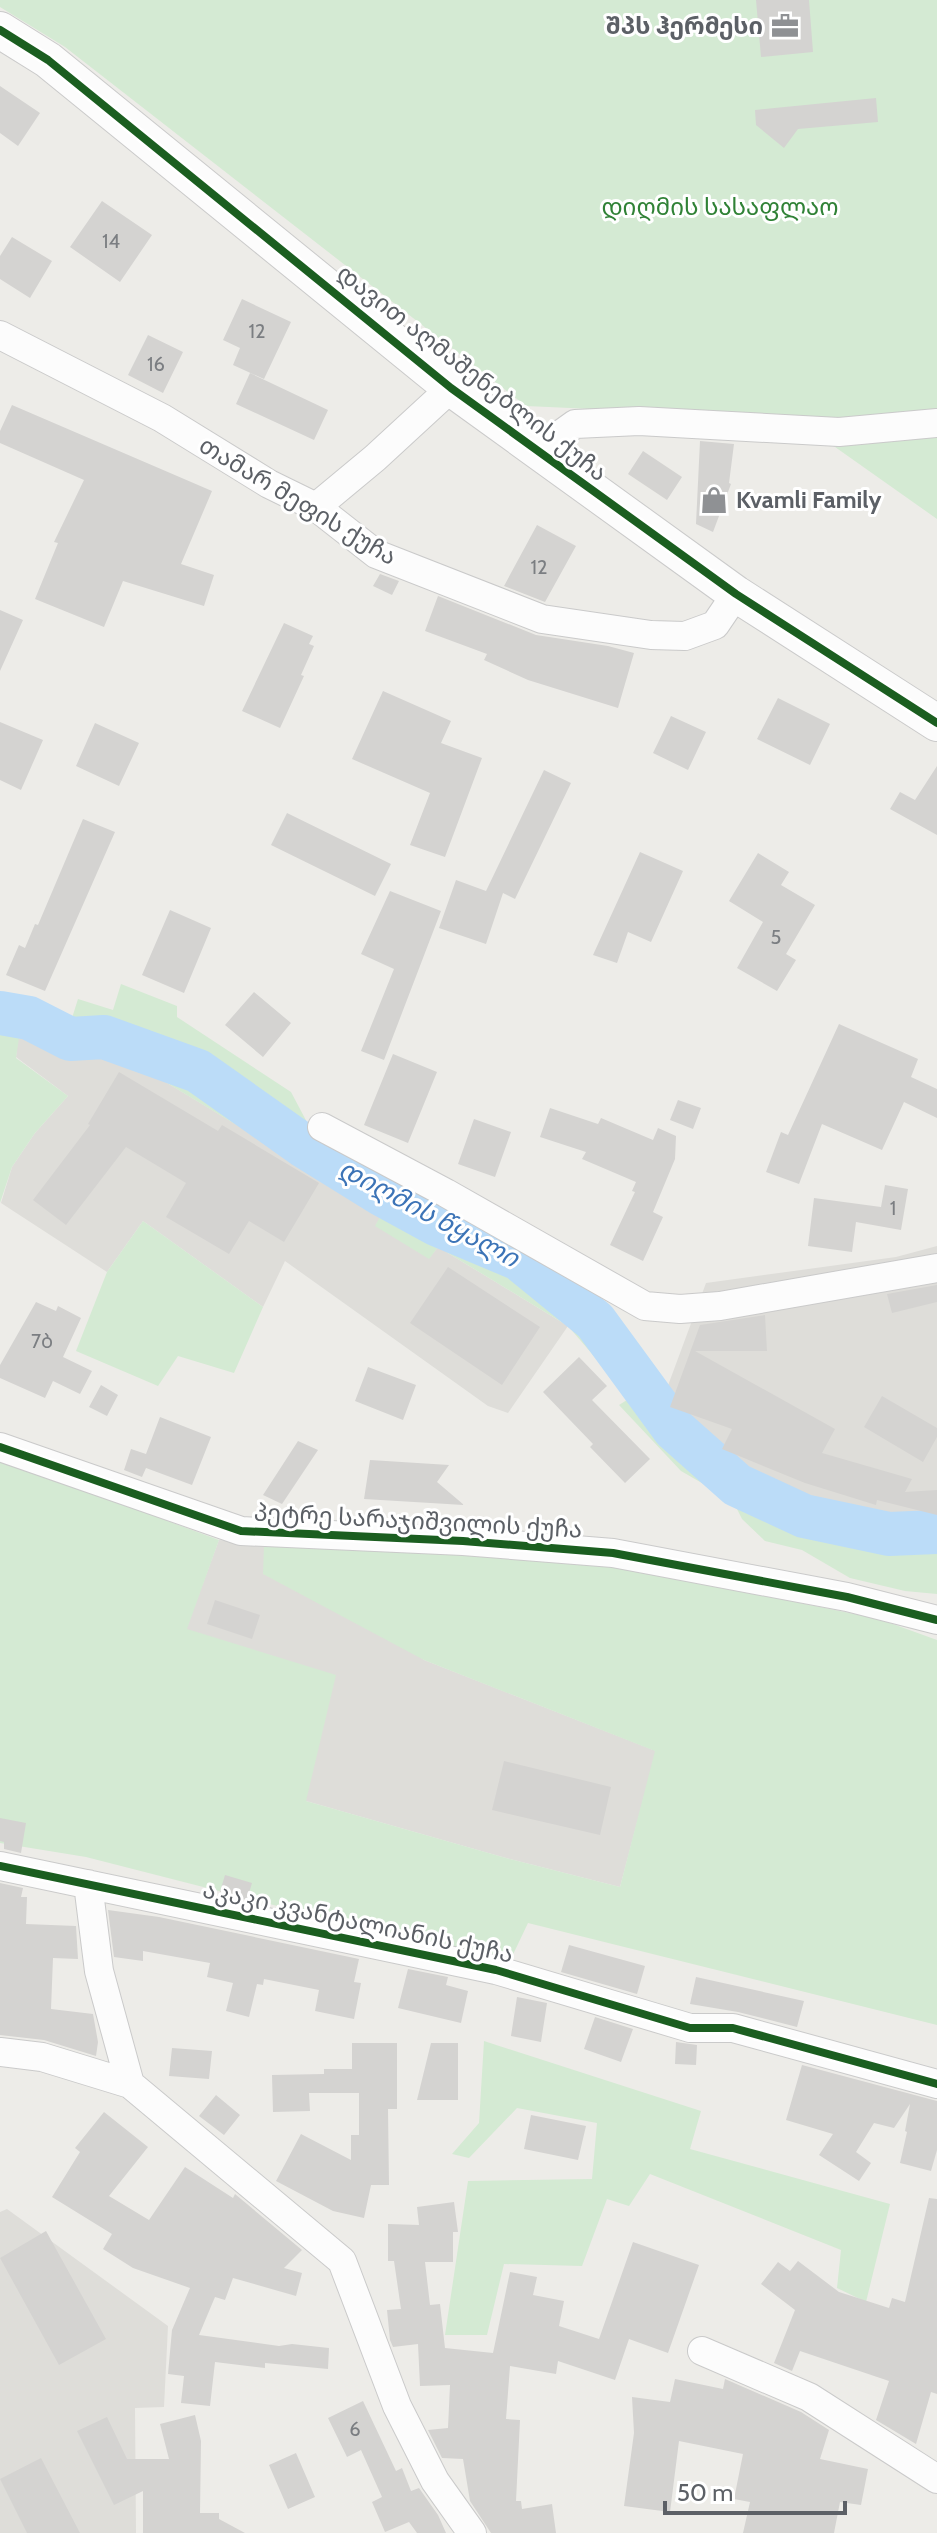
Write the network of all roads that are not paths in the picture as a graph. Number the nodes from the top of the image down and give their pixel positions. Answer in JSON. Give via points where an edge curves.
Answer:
{"nodes":[{"id":1,"x":0,"y":30,"type":"edge"},
{"id":2,"x":0,"y":335,"type":"edge"},
{"id":3,"x":451,"y":388,"type":"junction"},
{"id":4,"x":937,"y":423,"type":"edge"},
{"id":5,"x":536,"y":452,"type":"junction"},
{"id":6,"x":316,"y":507,"type":"junction"},
{"id":7,"x":736,"y":594,"type":"junction"},
{"id":8,"x":937,"y":723,"type":"edge"},
{"id":9,"x":322,"y":1127,"type":"dead end"},
{"id":10,"x":937,"y":1268,"type":"edge"},
{"id":11,"x":0,"y":1447,"type":"edge"},
{"id":12,"x":937,"y":1620,"type":"edge"},
{"id":13,"x":0,"y":1866,"type":"edge"},
{"id":14,"x":88,"y":1884,"type":"junction"},
{"id":15,"x":0,"y":2052,"type":"edge"},
{"id":16,"x":130,"y":2084,"type":"junction"},
{"id":17,"x":937,"y":2084,"type":"edge"},
{"id":18,"x":702,"y":2351,"type":"dead end"},
{"id":19,"x":937,"y":2479,"type":"edge"},
{"id":20,"x":472,"y":2533,"type":"edge"}],
"edges":[{"from":1,"to":3,"type":"street","name":"დავით აღმაშენებლის ქუჩა","via":[[48,60]]},
{"from":2,"to":6,"type":"street","name":"თამარ მეფის ქუჩა","via":[[162,418]]},
{"from":3,"to":5,"type":"street","name":"დავით აღმაშენებლის ქუჩა"},
{"from":3,"to":6,"type":"street"},
{"from":4,"to":5,"type":"street","via":[[839,432],[639,421],[575,424]]},
{"from":5,"to":7,"type":"street","name":"დავით აღმაშენებლის ქუჩა"},
{"from":6,"to":7,"type":"street","name":"თამარ მეფის ქუჩა","via":[[376,554],[542,619],[685,636],[715,625]]},
{"from":7,"to":8,"type":"street","name":"დავით აღმაშენებლის ქუჩა"},
{"from":9,"to":10,"type":"street","via":[[645,1306],[720,1306]]},
{"from":11,"to":12,"type":"street","name":"პეტრე სარაჯიშვილის ქუჩა","via":[[241,1531],[613,1553],[847,1597]]},
{"from":13,"to":14,"type":"street","name":"აკაკი კვანტალიანის ქუჩა"},
{"from":14,"to":16,"type":"street","via":[[99,1971]]},
{"from":14,"to":17,"type":"street","name":"აკაკი კვანტალიანის ქუჩა","via":[[496,1970],[690,2028],[733,2028]]},
{"from":15,"to":16,"type":"street","via":[[42,2057]]},
{"from":16,"to":20,"type":"street","via":[[342,2261],[397,2406],[435,2481]]},
{"from":18,"to":19,"type":"street","via":[[809,2397]]}]}
